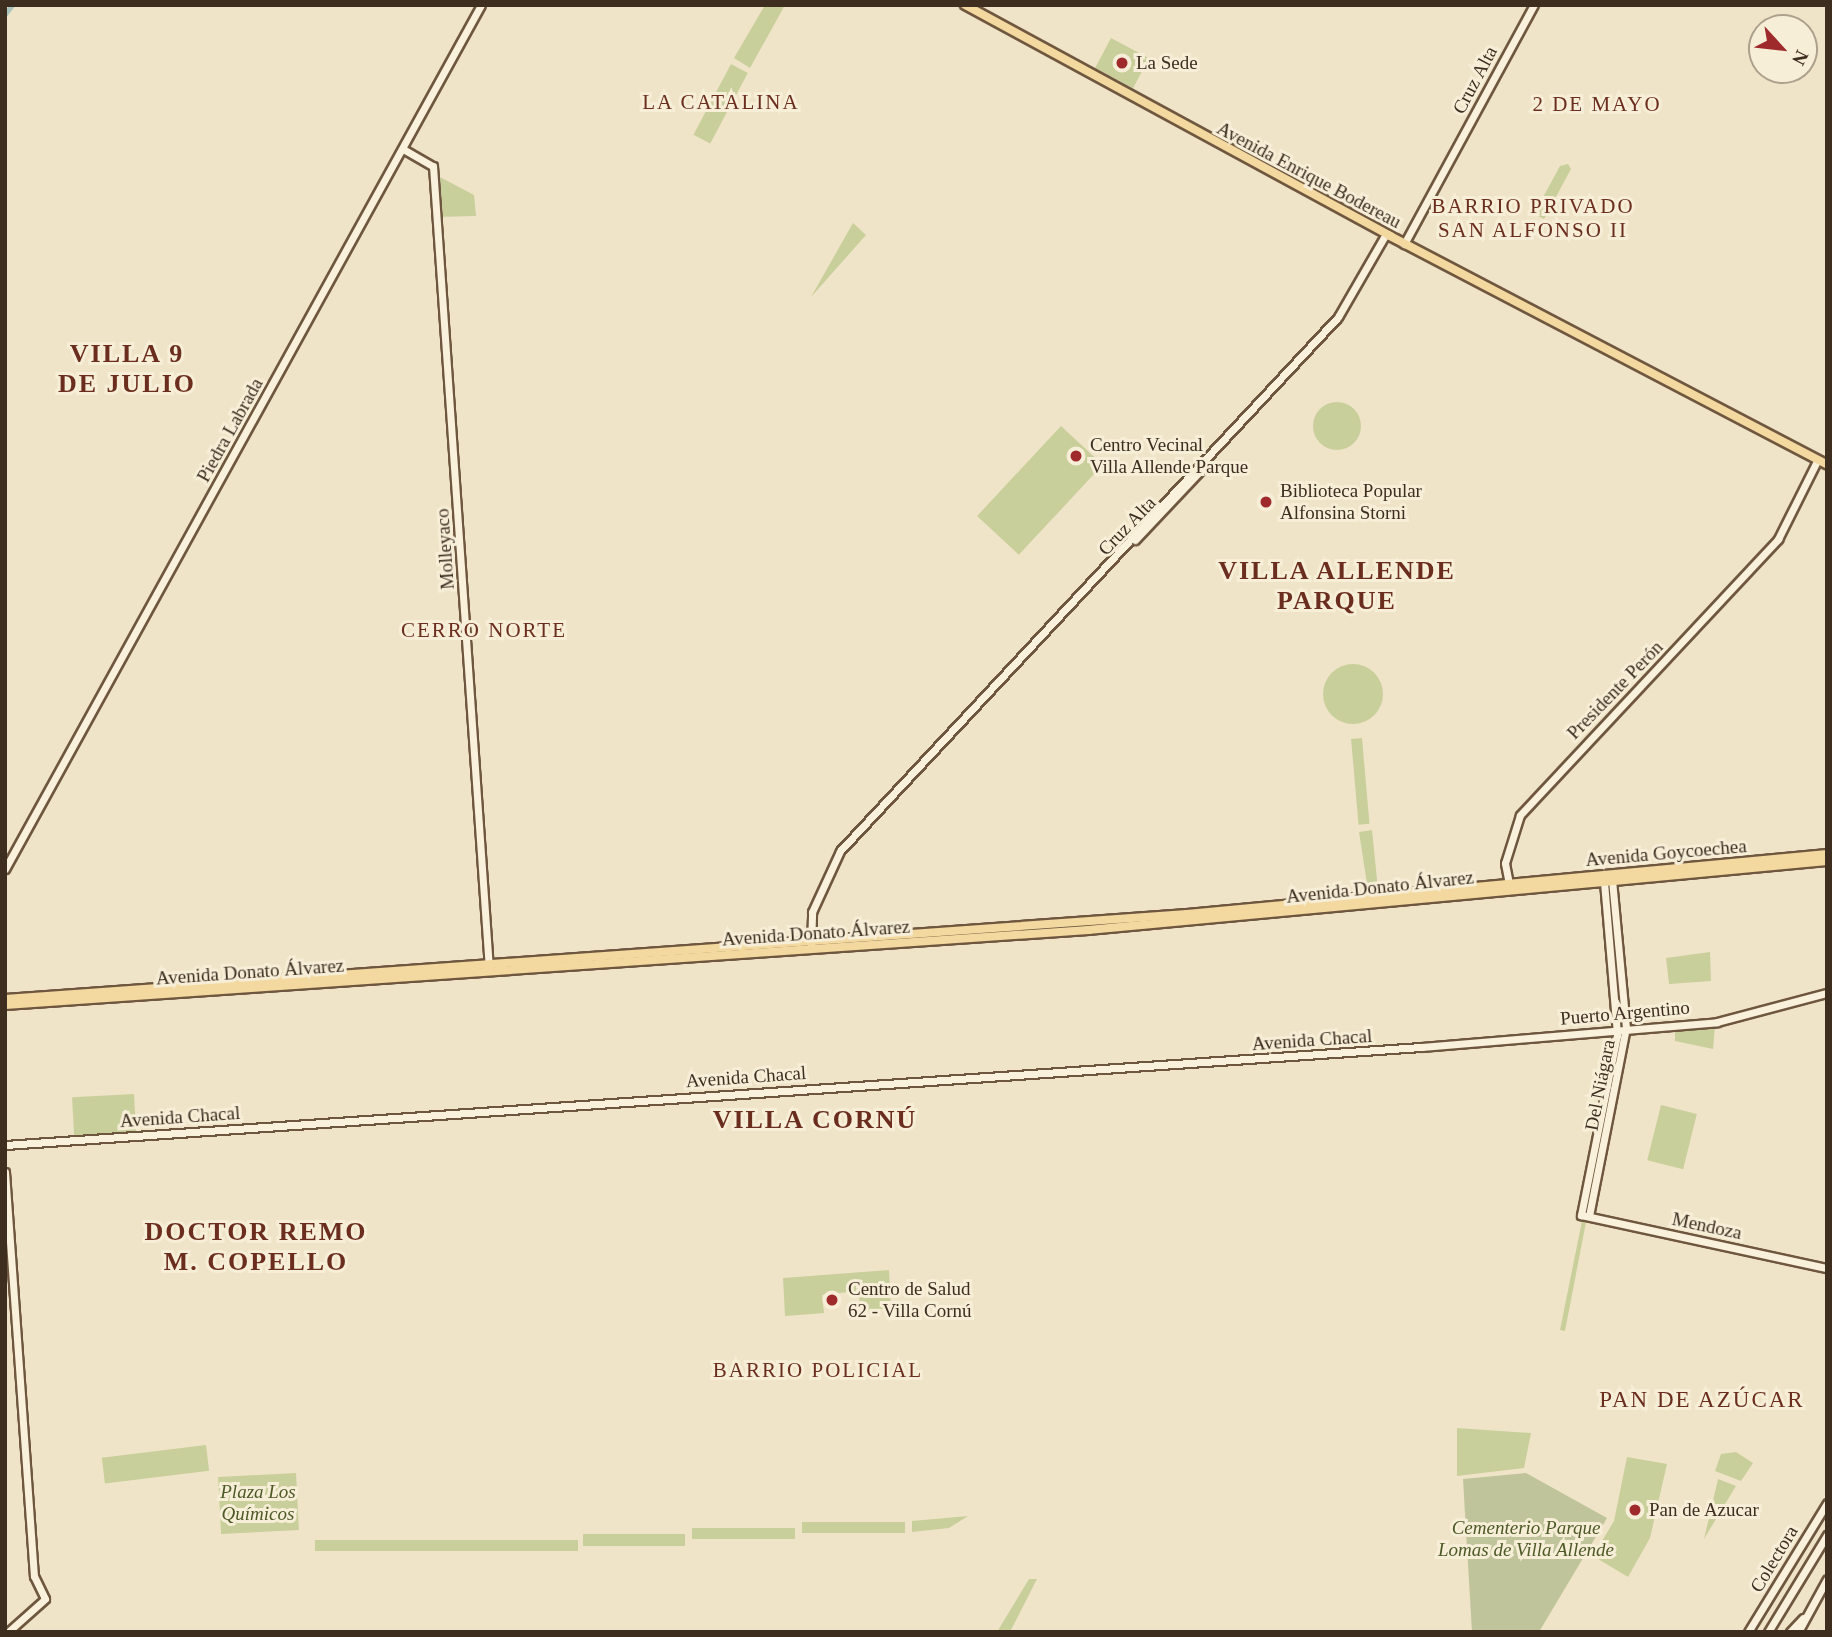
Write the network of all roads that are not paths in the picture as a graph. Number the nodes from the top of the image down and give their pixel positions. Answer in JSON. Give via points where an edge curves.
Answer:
{"nodes":[{"id":1,"x":481,"y":5,"type":"edge"},
{"id":2,"x":965,"y":5,"type":"edge"},
{"id":3,"x":1534,"y":5,"type":"edge"},
{"id":4,"x":403,"y":149,"type":"junction"},
{"id":5,"x":1388,"y":235,"type":"junction"},
{"id":6,"x":1404,"y":244,"type":"junction"},
{"id":7,"x":1823,"y":462,"type":"edge"},
{"id":8,"x":1827,"y":854,"type":"edge"},
{"id":9,"x":1827,"y":861,"type":"edge"},
{"id":10,"x":5,"y":869,"type":"edge"},
{"id":11,"x":1608,"y":878,"type":"junction"},
{"id":12,"x":1509,"y":887,"type":"junction"},
{"id":13,"x":811,"y":946,"type":"junction"},
{"id":14,"x":489,"y":969,"type":"junction"},
{"id":15,"x":123,"y":993,"type":"junction"},
{"id":16,"x":1827,"y":993,"type":"edge"},
{"id":17,"x":5,"y":999,"type":"edge"},
{"id":18,"x":5,"y":1005,"type":"edge"},
{"id":19,"x":1626,"y":1028,"type":"junction"},
{"id":20,"x":1617,"y":1029,"type":"junction"},
{"id":21,"x":1422,"y":1047,"type":"joint"},
{"id":22,"x":5,"y":1145,"type":"edge"},
{"id":23,"x":5,"y":1172,"type":"edge"},
{"id":24,"x":1585,"y":1216,"type":"junction"},
{"id":25,"x":1827,"y":1268,"type":"edge"},
{"id":26,"x":1827,"y":1503,"type":"edge"},
{"id":27,"x":1827,"y":1535,"type":"edge"},
{"id":28,"x":1826,"y":1546,"type":"edge"},
{"id":29,"x":1827,"y":1579,"type":"edge"},
{"id":30,"x":1803,"y":1618,"type":"junction"},
{"id":31,"x":8,"y":1632,"type":"edge"},
{"id":32,"x":1748,"y":1632,"type":"edge"},
{"id":33,"x":1771,"y":1632,"type":"edge"},
{"id":34,"x":1790,"y":1632,"type":"edge"},
{"id":35,"x":1798,"y":1632,"type":"edge"}],
"edges":[{"from":1,"to":4,"type":"main road","name":"Piedra Labrada"},
{"from":2,"to":5,"type":"main road","name":"Avenida Enrique Bodereau"},
{"from":3,"to":6,"type":"main road","name":"Cruz Alta"},
{"from":4,"to":10,"type":"main road","name":"Piedra Labrada"},
{"from":4,"to":14,"type":"main road","name":"Molleyaco","via":[[433,166]]},
{"from":5,"to":6,"type":"main road","name":"Avenida Enrique Bodereau"},
{"from":5,"to":13,"type":"main road","name":"Cruz Alta","via":[[1338,317],[833,861],[812,912]]},
{"from":6,"to":7,"type":"main road","name":"Avenida Enrique Bodereau"},
{"from":7,"to":12,"type":"main road","name":"Presidente Perón","via":[[1785,529],[1520,815],[1505,863]]},
{"from":8,"to":11,"type":"main road","name":"Avenida Goycoechea"},
{"from":9,"to":11,"type":"main road","name":"Avenida Goycoechea"},
{"from":11,"to":12,"type":"main road","name":"Avenida Goycoechea"},
{"from":11,"to":19,"type":"main road","name":"Del Niágara"},
{"from":11,"to":20,"type":"main road","name":"Del Niágara"},
{"from":12,"to":13,"type":"main road","name":"Avenida Donato Álvarez","via":[[1235,918]]},
{"from":13,"to":14,"type":"main road","name":"Avenida Donato Álvarez"},
{"from":14,"to":15,"type":"main road","name":"Avenida Donato Álvarez"},
{"from":15,"to":17,"type":"main road","name":"Avenida Donato Álvarez"},
{"from":15,"to":18,"type":"main road","name":"Avenida Donato Álvarez"},
{"from":16,"to":19,"type":"main road","name":"Puerto Argentino","via":[[1717,1022]]},
{"from":19,"to":20,"type":"main road","name":"Puerto Argentino"},
{"from":19,"to":24,"type":"main road","name":"Del Niágara"},
{"from":20,"to":21,"type":"main road","name":"Puerto Argentino"},
{"from":20,"to":24,"type":"main road","name":"Del Niágara"},
{"from":21,"to":22,"type":"main road","name":"Avenida Chacal"},
{"from":23,"to":31,"type":"main road","via":[[34,1576],[45,1596]]},
{"from":24,"to":25,"type":"main road","name":"Mendoza"},
{"from":26,"to":32,"type":"main road","name":"Colectora"},
{"from":27,"to":33,"type":"main road"},
{"from":28,"to":33,"type":"main road"},
{"from":29,"to":30,"type":"main road"},
{"from":30,"to":34,"type":"main road"},
{"from":30,"to":35,"type":"main road"}]}
